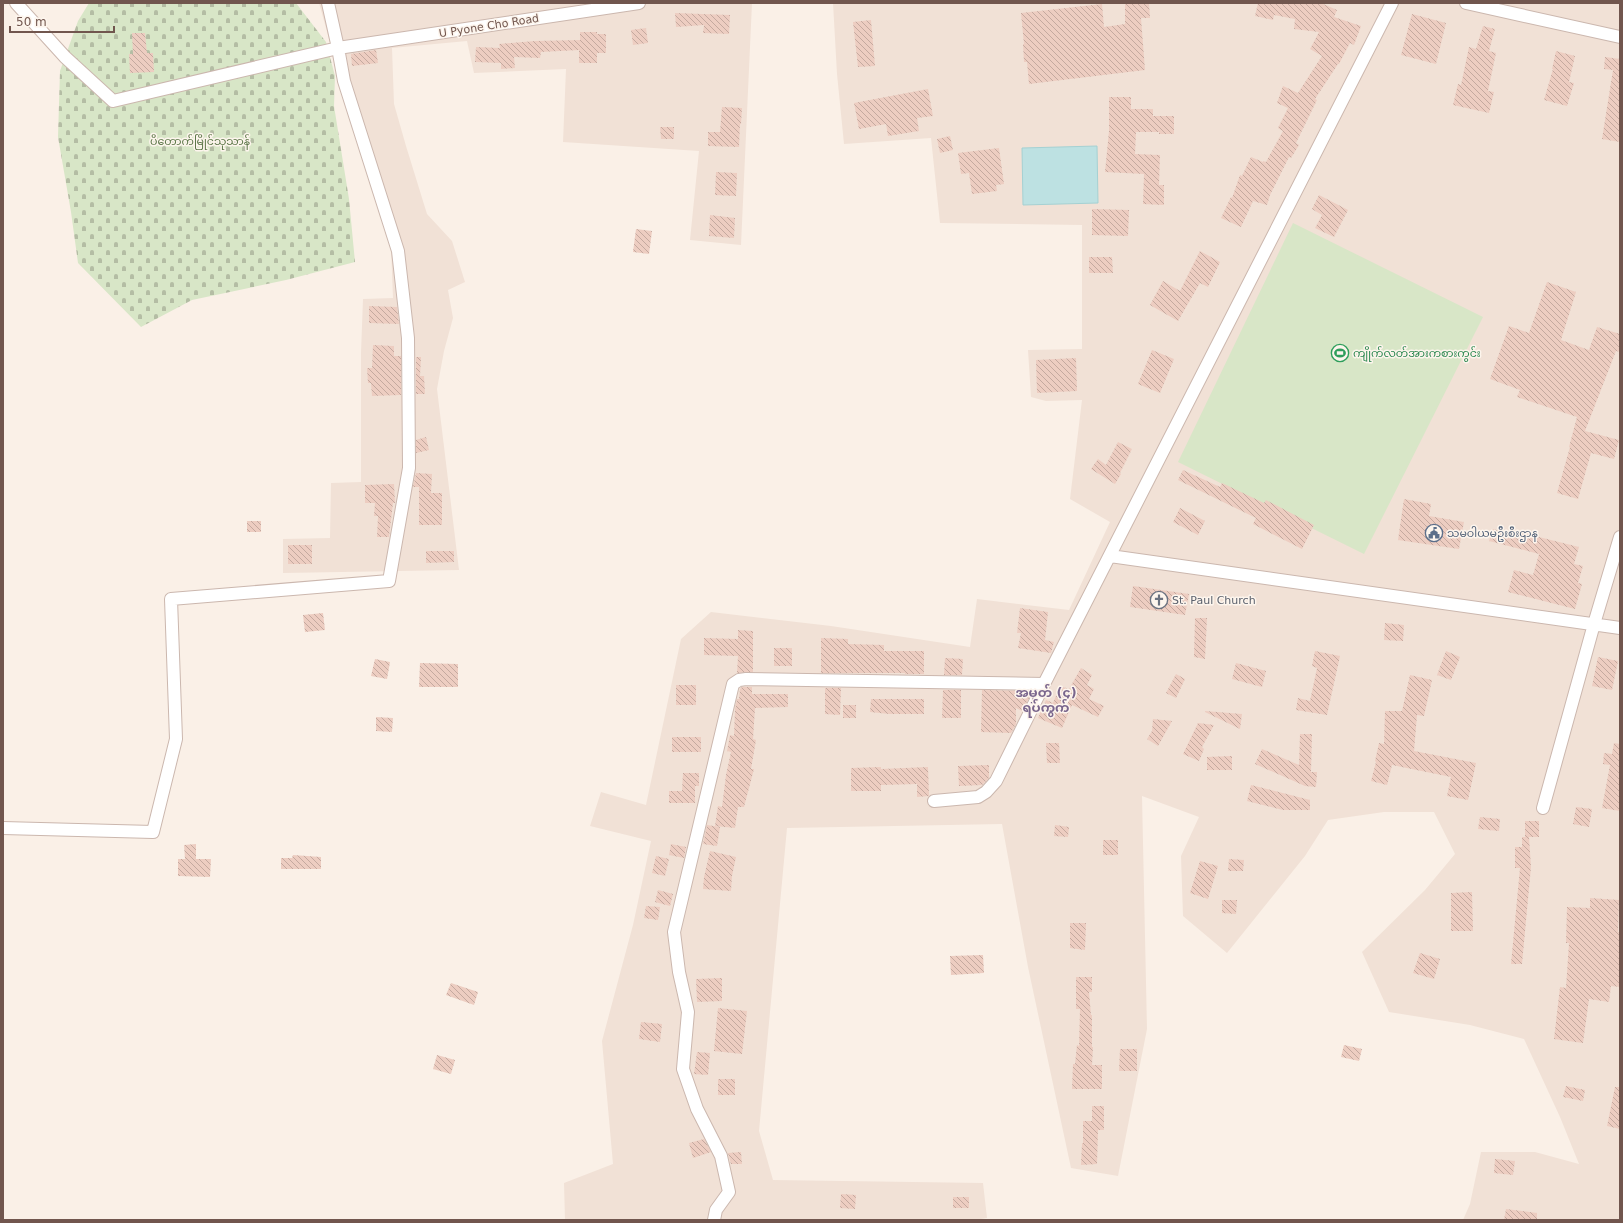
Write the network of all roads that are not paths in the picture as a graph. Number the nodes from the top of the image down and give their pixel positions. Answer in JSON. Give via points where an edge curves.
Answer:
{"nodes":[{"id":1,"x":16,"y":3,"type":"edge"},
{"id":2,"x":328,"y":3,"type":"edge"},
{"id":3,"x":639,"y":3,"type":"edge"},
{"id":4,"x":1392,"y":3,"type":"edge"},
{"id":5,"x":1466,"y":3,"type":"edge"},
{"id":6,"x":1620,"y":37,"type":"edge"},
{"id":7,"x":338,"y":48,"type":"junction"},
{"id":8,"x":1620,"y":537,"type":"edge"},
{"id":9,"x":1110,"y":556,"type":"junction"},
{"id":10,"x":1594,"y":624,"type":"junction"},
{"id":11,"x":1620,"y":628,"type":"edge"},
{"id":12,"x":1044,"y":684,"type":"junction"},
{"id":13,"x":934,"y":801,"type":"dead end"},
{"id":14,"x":1543,"y":808,"type":"dead end"},
{"id":15,"x":3,"y":828,"type":"edge"},
{"id":16,"x":714,"y":1220,"type":"edge"}],
"edges":[{"from":1,"to":7,"type":"street","name":"U Pyone Cho Road","via":[[65,57],[113,101]]},
{"from":2,"to":7,"type":"street"},
{"from":3,"to":7,"type":"street","name":"U Pyone Cho Road"},
{"from":4,"to":9,"type":"street"},
{"from":5,"to":6,"type":"street"},
{"from":7,"to":15,"type":"street","via":[[344,81],[398,251],[408,338],[409,468],[389,581],[170,599],[176,739],[153,832]]},
{"from":8,"to":10,"type":"street"},
{"from":9,"to":10,"type":"street"},
{"from":9,"to":12,"type":"street"},
{"from":10,"to":11,"type":"street"},
{"from":10,"to":14,"type":"street"},
{"from":12,"to":13,"type":"street","via":[[996,781],[986,792],[978,797]]},
{"from":12,"to":16,"type":"street","via":[[746,679],[733,684],[674,932],[688,1012],[683,1069],[697,1109],[721,1156],[729,1192],[716,1210]]}]}
